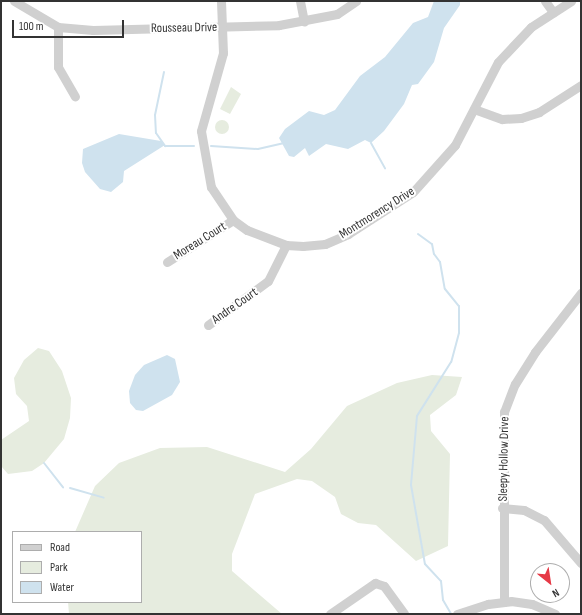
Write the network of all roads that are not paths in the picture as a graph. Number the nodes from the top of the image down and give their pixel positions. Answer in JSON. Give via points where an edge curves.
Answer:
{"nodes":[{"id":1,"x":14,"y":1,"type":"edge"},
{"id":2,"x":221,"y":1,"type":"edge"},
{"id":3,"x":300,"y":1,"type":"edge"},
{"id":4,"x":356,"y":1,"type":"edge"},
{"id":5,"x":545,"y":1,"type":"edge"},
{"id":6,"x":571,"y":1,"type":"edge"},
{"id":7,"x":553,"y":12,"type":"junction"},
{"id":8,"x":304,"y":22,"type":"junction"},
{"id":9,"x":58,"y":26,"type":"junction"},
{"id":10,"x":224,"y":28,"type":"junction"},
{"id":11,"x":581,"y":85,"type":"edge"},
{"id":12,"x":74,"y":97,"type":"dead end"},
{"id":13,"x":474,"y":109,"type":"junction"},
{"id":14,"x":233,"y":220,"type":"junction"},
{"id":15,"x":286,"y":245,"type":"junction"},
{"id":16,"x":167,"y":262,"type":"dead end"},
{"id":17,"x":581,"y":293,"type":"edge"},
{"id":18,"x":208,"y":325,"type":"dead end"},
{"id":19,"x":502,"y":508,"type":"junction"},
{"id":20,"x":581,"y":563,"type":"edge"},
{"id":21,"x":504,"y":602,"type":"junction"},
{"id":22,"x":330,"y":614,"type":"edge"},
{"id":23,"x":404,"y":614,"type":"edge"},
{"id":24,"x":457,"y":614,"type":"edge"},
{"id":25,"x":555,"y":614,"type":"edge"}],
"edges":[{"from":1,"to":9,"type":"street","name":"Rousseau Drive"},
{"from":2,"to":10,"type":"street","name":"Montmorency Drive"},
{"from":3,"to":8,"type":"street"},
{"from":4,"to":8,"type":"street","name":"Rousseau Drive","via":[[337,14]]},
{"from":5,"to":7,"type":"street"},
{"from":6,"to":7,"type":"street","name":"Montmorency Drive"},
{"from":7,"to":13,"type":"street","name":"Montmorency Drive","via":[[522,36],[498,62]]},
{"from":8,"to":10,"type":"street","name":"Rousseau Drive"},
{"from":9,"to":10,"type":"street","name":"Rousseau Drive","via":[[92,30]]},
{"from":9,"to":12,"type":"street","via":[[58,67]]},
{"from":10,"to":14,"type":"street","name":"Montmorency Drive","via":[[220,69],[205,110],[201,137],[211,187]]},
{"from":11,"to":13,"type":"street","via":[[539,112],[521,118],[502,119]]},
{"from":13,"to":15,"type":"street","name":"Montmorency Drive","via":[[455,145],[431,175],[395,205],[348,234],[325,244]]},
{"from":14,"to":15,"type":"street","name":"Montmorency Drive","via":[[247,230]]},
{"from":14,"to":16,"type":"street","name":"Moreau Court"},
{"from":15,"to":18,"type":"street","name":"Andre Court","via":[[268,281]]},
{"from":17,"to":19,"type":"street","name":"Sleepy Hollow Drive","via":[[539,346],[508,398],[503,430]]},
{"from":19,"to":20,"type":"street","via":[[524,510],[544,520]]},
{"from":19,"to":21,"type":"street","name":"Sleepy Hollow Drive"},
{"from":21,"to":24,"type":"street"},
{"from":21,"to":25,"type":"street","via":[[532,604]]},
{"from":22,"to":23,"type":"street","via":[[375,583],[384,586]]}]}
